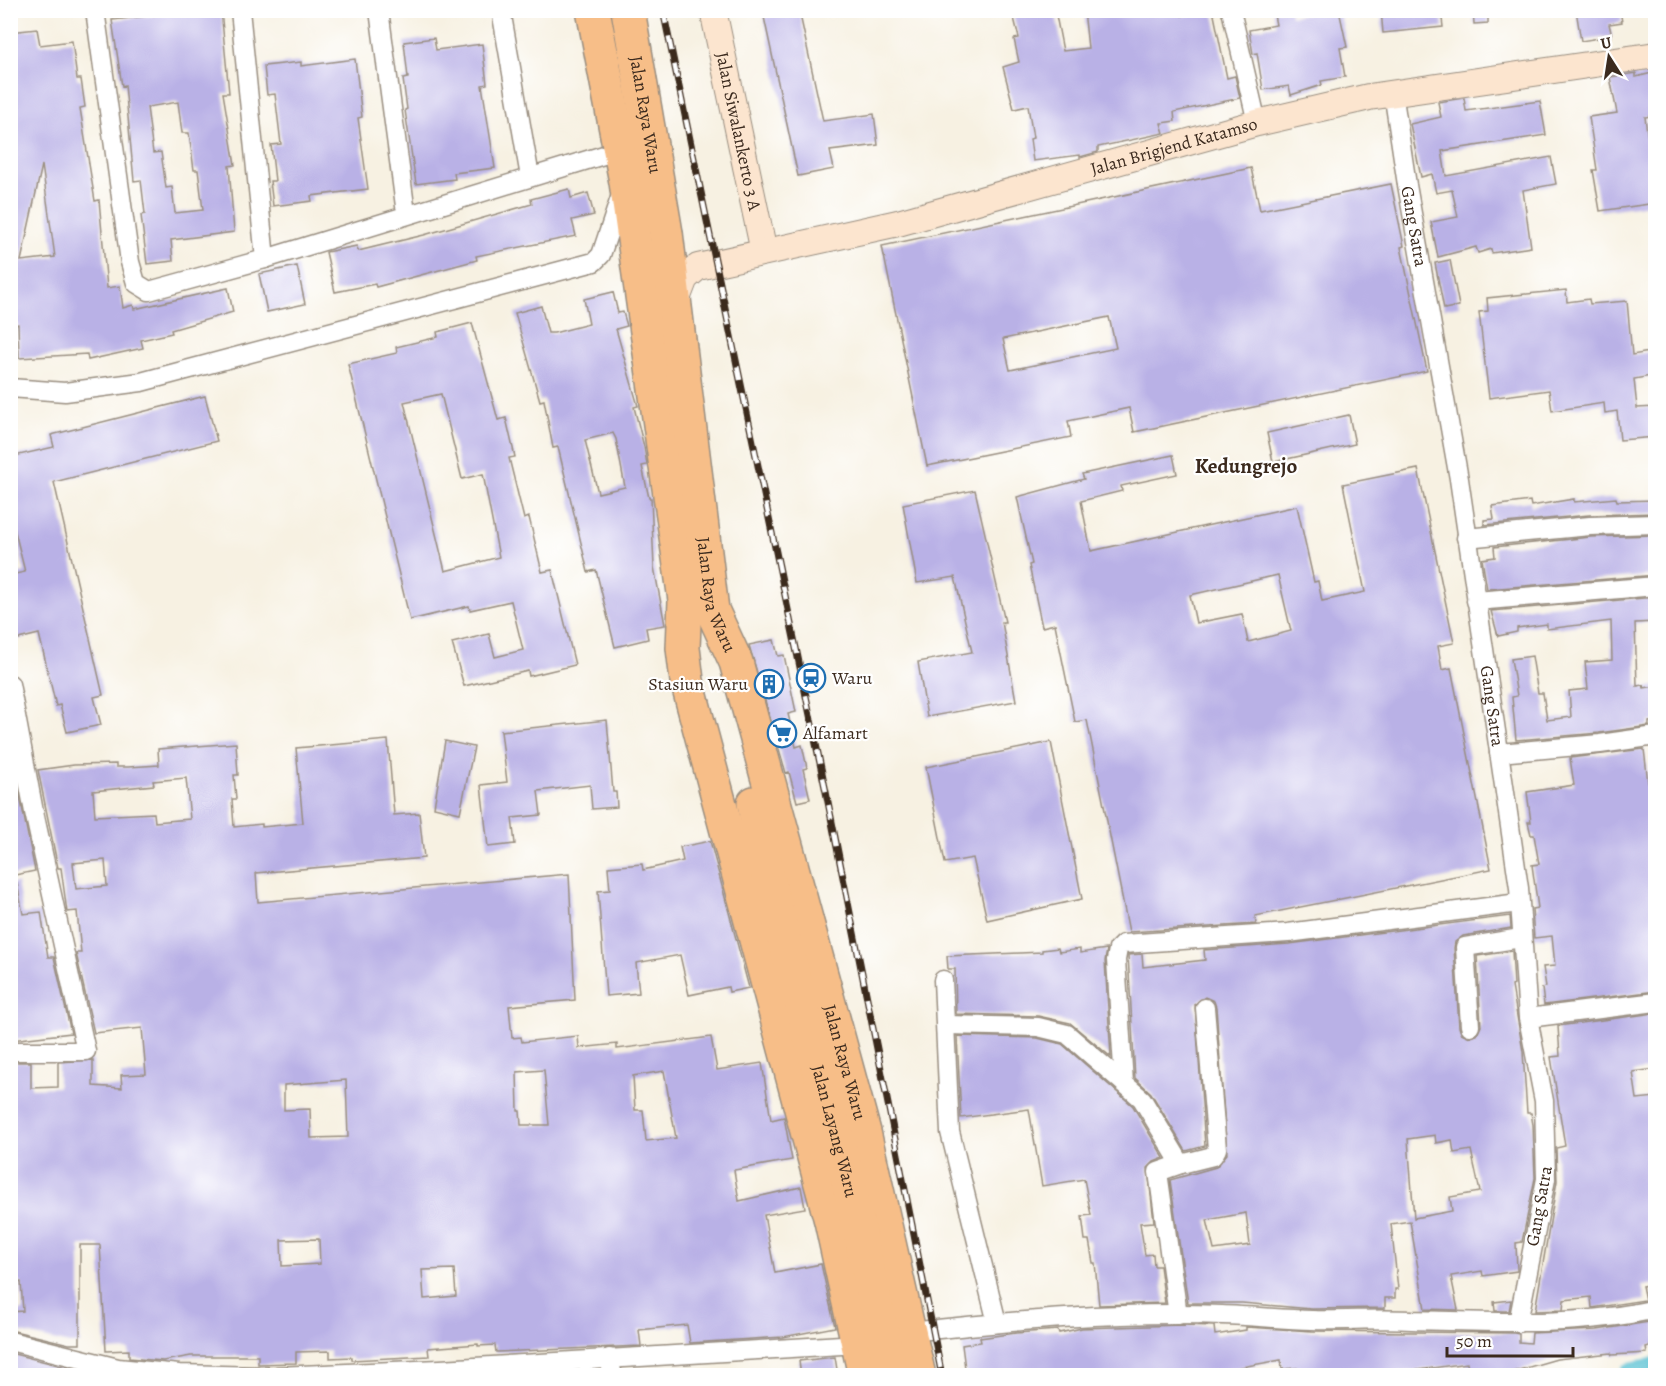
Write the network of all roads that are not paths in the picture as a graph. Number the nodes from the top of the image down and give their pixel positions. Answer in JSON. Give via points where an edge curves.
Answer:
{"nodes":[{"id":1,"x":240,"y":10,"type":"edge"},
{"id":2,"x":379,"y":10,"type":"edge"},
{"id":3,"x":501,"y":10,"type":"edge"},
{"id":4,"x":594,"y":10,"type":"edge"},
{"id":5,"x":628,"y":10,"type":"edge"},
{"id":6,"x":713,"y":10,"type":"edge"},
{"id":7,"x":1231,"y":10,"type":"edge"},
{"id":8,"x":100,"y":11,"type":"edge"},
{"id":9,"x":1656,"y":55,"type":"edge"},
{"id":10,"x":1393,"y":93,"type":"junction"},
{"id":11,"x":1257,"y":123,"type":"junction"},
{"id":12,"x":621,"y":150,"type":"junction"},
{"id":13,"x":530,"y":177,"type":"junction"},
{"id":14,"x":626,"y":182,"type":"junction"},
{"id":15,"x":405,"y":206,"type":"dead end"},
{"id":16,"x":666,"y":233,"type":"junction"},
{"id":17,"x":764,"y":252,"type":"junction"},
{"id":18,"x":265,"y":259,"type":"junction"},
{"id":19,"x":698,"y":267,"type":"junction"},
{"id":20,"x":675,"y":304,"type":"junction"},
{"id":21,"x":10,"y":387,"type":"edge"},
{"id":22,"x":1656,"y":524,"type":"edge"},
{"id":23,"x":1466,"y":538,"type":"junction"},
{"id":24,"x":1656,"y":586,"type":"edge"},
{"id":25,"x":1476,"y":601,"type":"junction"},
{"id":26,"x":698,"y":605,"type":"junction"},
{"id":27,"x":10,"y":684,"type":"edge"},
{"id":28,"x":1656,"y":736,"type":"edge"},
{"id":29,"x":1499,"y":753,"type":"junction"},
{"id":30,"x":18,"y":765,"type":"edge"},
{"id":31,"x":1519,"y":903,"type":"junction"},
{"id":32,"x":1521,"y":938,"type":"junction"},
{"id":33,"x":943,"y":980,"type":"dead end"},
{"id":34,"x":1656,"y":1002,"type":"edge"},
{"id":35,"x":1205,"y":1008,"type":"dead end"},
{"id":36,"x":1528,"y":1018,"type":"junction"},
{"id":37,"x":946,"y":1025,"type":"junction"},
{"id":38,"x":1470,"y":1026,"type":"dead end"},
{"id":39,"x":10,"y":1051,"type":"edge"},
{"id":40,"x":1124,"y":1083,"type":"junction"},
{"id":41,"x":1181,"y":1164,"type":"junction"},
{"id":42,"x":1656,"y":1309,"type":"edge"},
{"id":43,"x":1178,"y":1316,"type":"junction"},
{"id":44,"x":997,"y":1323,"type":"junction"},
{"id":45,"x":1518,"y":1323,"type":"junction"},
{"id":46,"x":910,"y":1332,"type":"junction"},
{"id":47,"x":10,"y":1341,"type":"edge"},
{"id":48,"x":858,"y":1344,"type":"junction"},
{"id":49,"x":611,"y":1366,"type":"edge"},
{"id":50,"x":264,"y":1376,"type":"edge"},
{"id":51,"x":278,"y":1376,"type":"edge"},
{"id":52,"x":865,"y":1376,"type":"edge"},
{"id":53,"x":892,"y":1376,"type":"edge"},
{"id":54,"x":919,"y":1376,"type":"edge"}],
"edges":[{"from":1,"to":18,"type":"street"},
{"from":2,"to":15,"type":"street"},
{"from":3,"to":13,"type":"street"},
{"from":4,"to":12,"type":"highway","name":"Jalan Raya Waru"},
{"from":5,"to":16,"type":"highway","name":"Jalan Raya Waru"},
{"from":6,"to":17,"type":"street","name":"Jalan Siwalankerto 3 A"},
{"from":7,"to":11,"type":"street"},
{"from":8,"to":18,"type":"street","via":[[130,262],[136,283],[156,291]]},
{"from":9,"to":10,"type":"street","name":"Jalan Brigjend Katamso"},
{"from":10,"to":11,"type":"street","name":"Jalan Brigjend Katamso"},
{"from":10,"to":23,"type":"street","name":"Gang Satra"},
{"from":11,"to":17,"type":"street","name":"Jalan Brigjend Katamso","via":[[898,223]]},
{"from":12,"to":13,"type":"street"},
{"from":12,"to":14,"type":"highway","name":"Jalan Raya Waru"},
{"from":13,"to":18,"type":"street"},
{"from":14,"to":21,"type":"street","via":[[601,255],[594,262],[141,382],[65,392]]},
{"from":14,"to":26,"type":"highway","name":"Jalan Raya Waru"},
{"from":16,"to":19,"type":"street","via":[[679,254]]},
{"from":16,"to":20,"type":"highway","name":"Jalan Raya Waru"},
{"from":17,"to":19,"type":"street","name":"Jalan Brigjend Katamso"},
{"from":19,"to":20,"type":"street","via":[[684,278]]},
{"from":20,"to":26,"type":"highway","name":"Jalan Raya Waru"},
{"from":22,"to":23,"type":"street"},
{"from":23,"to":25,"type":"street","name":"Gang Satra"},
{"from":24,"to":25,"type":"street"},
{"from":25,"to":29,"type":"street","name":"Gang Satra"},
{"from":26,"to":46,"type":"highway","name":"Jalan Raya Waru","via":[[736,662],[864,1132]]},
{"from":26,"to":48,"type":"highway","name":"Jalan Raya Waru","via":[[683,648],[687,681],[831,1221]]},
{"from":26,"to":53,"type":"highway","name":"Jalan Layang Waru","via":[[744,821],[770,887],[846,1172]]},
{"from":27,"to":30,"type":"street"},
{"from":28,"to":29,"type":"street"},
{"from":29,"to":31,"type":"street","name":"Gang Satra"},
{"from":30,"to":39,"type":"street","via":[[86,1051]]},
{"from":31,"to":32,"type":"street","name":"Gang Satra"},
{"from":31,"to":40,"type":"street","via":[[1288,933],[1124,944],[1118,949],[1116,960]]},
{"from":32,"to":36,"type":"street","name":"Gang Satra"},
{"from":32,"to":38,"type":"street","via":[[1465,947]]},
{"from":33,"to":37,"type":"street"},
{"from":34,"to":36,"type":"street"},
{"from":35,"to":41,"type":"street","via":[[1217,1149],[1213,1156]]},
{"from":36,"to":45,"type":"street","name":"Gang Satra","via":[[1544,1101],[1546,1169]]},
{"from":37,"to":40,"type":"street","via":[[1038,1027],[1067,1034]]},
{"from":37,"to":44,"type":"street","via":[[950,1132]]},
{"from":40,"to":41,"type":"street","via":[[1148,1107]]},
{"from":41,"to":43,"type":"street","via":[[1158,1171]]},
{"from":42,"to":45,"type":"street","via":[[1616,1318]]},
{"from":43,"to":44,"type":"street"},
{"from":43,"to":45,"type":"street"},
{"from":44,"to":46,"type":"street"},
{"from":46,"to":54,"type":"highway","name":"Jalan Raya Waru"},
{"from":47,"to":50,"type":"street","via":[[118,1368]]},
{"from":48,"to":49,"type":"street"},
{"from":48,"to":52,"type":"highway","name":"Jalan Raya Waru"},
{"from":49,"to":51,"type":"street"}]}
